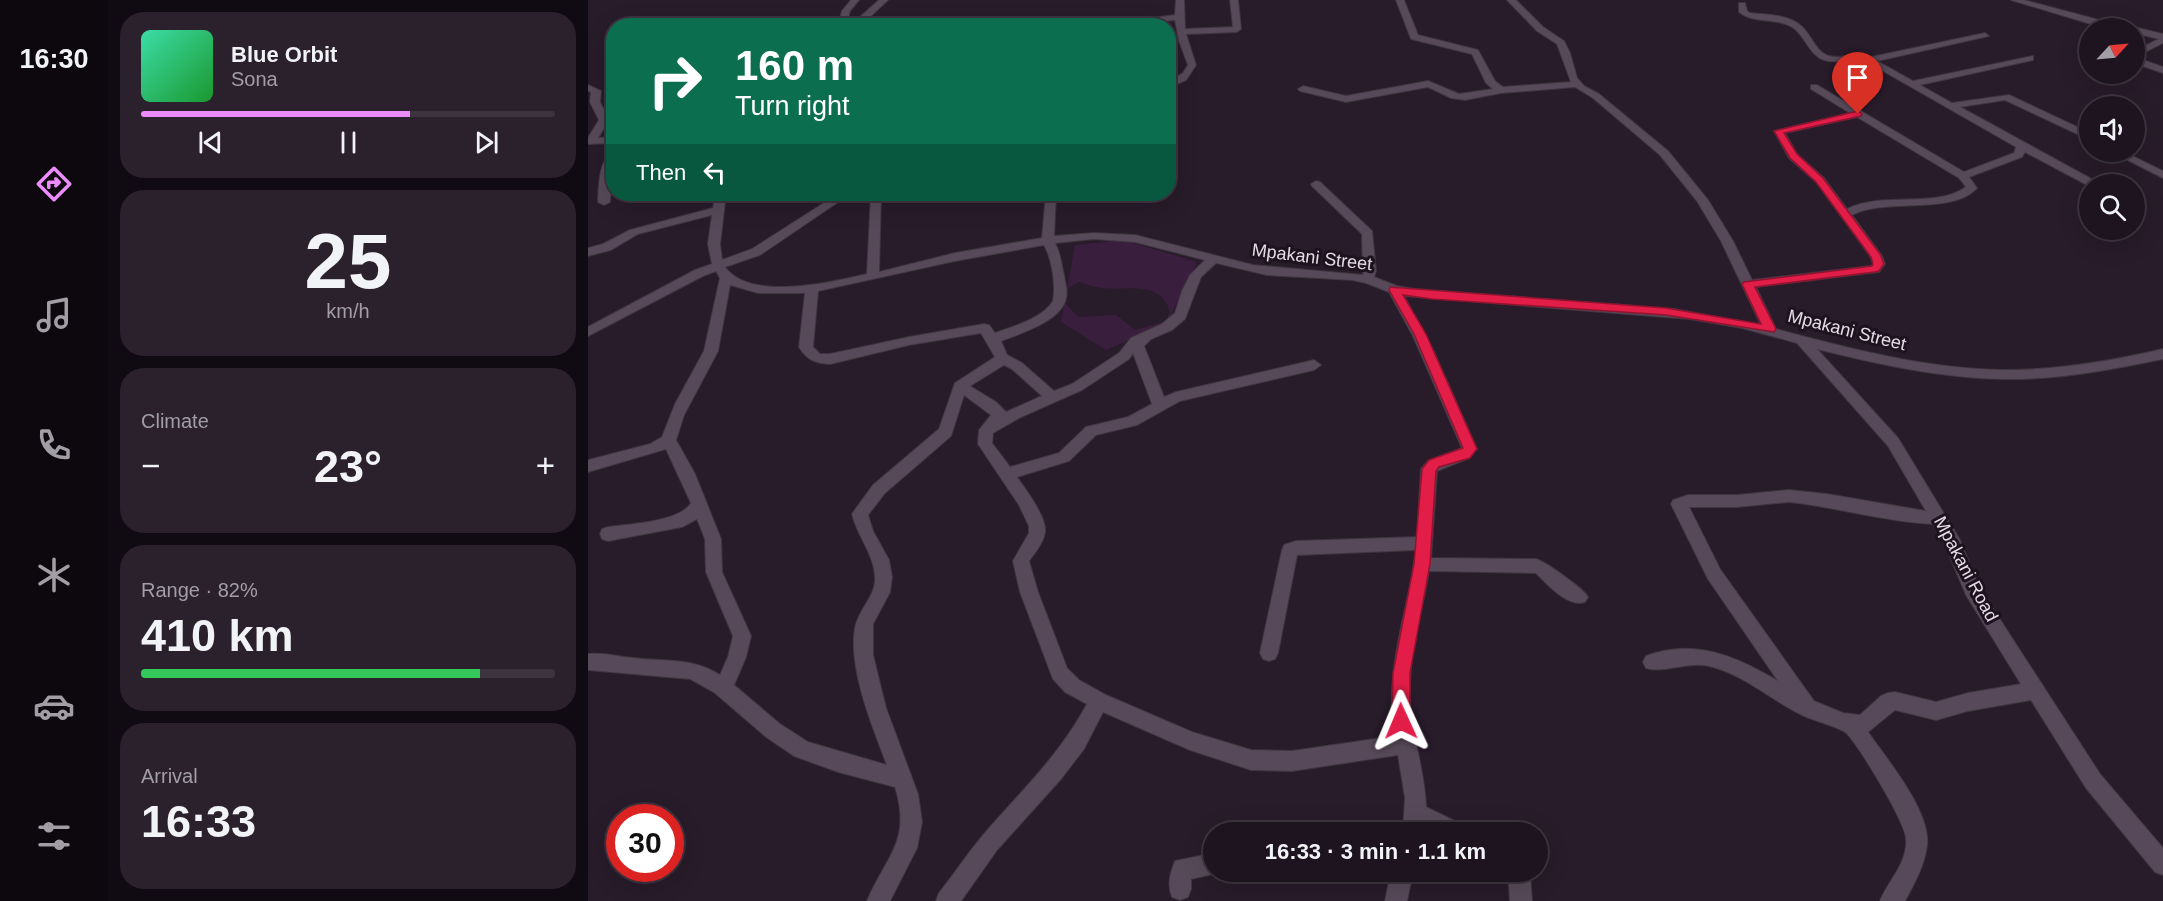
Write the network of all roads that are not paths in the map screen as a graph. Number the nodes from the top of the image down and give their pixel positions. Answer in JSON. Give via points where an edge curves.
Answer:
{"nodes":[{"id":1,"x":855,"y":0,"type":"edge"},
{"id":2,"x":884,"y":0,"type":"edge"},
{"id":3,"x":1180,"y":0,"type":"edge"},
{"id":4,"x":1234,"y":0,"type":"edge"},
{"id":5,"x":1400,"y":0,"type":"edge"},
{"id":6,"x":1511,"y":0,"type":"edge"},
{"id":7,"x":2015,"y":0,"type":"edge"},
{"id":8,"x":2060,"y":2,"type":"dead end"},
{"id":9,"x":1742,"y":5,"type":"dead end"},
{"id":10,"x":2072,"y":16,"type":"junction"},
{"id":11,"x":1176,"y":17,"type":"junction"},
{"id":12,"x":844,"y":18,"type":"edge"},
{"id":13,"x":863,"y":18,"type":"edge"},
{"id":14,"x":1167,"y":18,"type":"edge"},
{"id":15,"x":2081,"y":18,"type":"edge"},
{"id":16,"x":1181,"y":32,"type":"junction"},
{"id":17,"x":2145,"y":33,"type":"edge"},
{"id":18,"x":1985,"y":36,"type":"dead end"},
{"id":19,"x":2163,"y":39,"type":"edge"},
{"id":20,"x":2145,"y":49,"type":"edge"},
{"id":21,"x":2030,"y":58,"type":"dead end"},
{"id":22,"x":1869,"y":60,"type":"junction"},
{"id":23,"x":2145,"y":64,"type":"edge"},
{"id":24,"x":2163,"y":70,"type":"edge"},
{"id":25,"x":1176,"y":82,"type":"edge"},
{"id":26,"x":1578,"y":84,"type":"junction"},
{"id":27,"x":1910,"y":84,"type":"junction"},
{"id":28,"x":1814,"y":87,"type":"dead end"},
{"id":29,"x":588,"y":88,"type":"edge"},
{"id":30,"x":1303,"y":89,"type":"dead end"},
{"id":31,"x":1501,"y":90,"type":"junction"},
{"id":32,"x":1951,"y":106,"type":"junction"},
{"id":33,"x":1858,"y":114,"type":"junction"},
{"id":34,"x":2079,"y":132,"type":"edge"},
{"id":35,"x":606,"y":140,"type":"edge"},
{"id":36,"x":590,"y":141,"type":"edge"},
{"id":37,"x":2020,"y":150,"type":"junction"},
{"id":38,"x":2136,"y":162,"type":"edge"},
{"id":39,"x":606,"y":172,"type":"edge"},
{"id":40,"x":1963,"y":176,"type":"junction"},
{"id":41,"x":2163,"y":176,"type":"edge"},
{"id":42,"x":2079,"y":177,"type":"edge"},
{"id":43,"x":1316,"y":184,"type":"dead end"},
{"id":44,"x":721,"y":201,"type":"edge"},
{"id":45,"x":834,"y":201,"type":"edge"},
{"id":46,"x":876,"y":201,"type":"edge"},
{"id":47,"x":1051,"y":201,"type":"edge"},
{"id":48,"x":604,"y":202,"type":"dead end"},
{"id":49,"x":720,"y":210,"type":"junction"},
{"id":50,"x":1845,"y":214,"type":"junction"},
{"id":51,"x":1048,"y":242,"type":"junction"},
{"id":52,"x":588,"y":252,"type":"edge"},
{"id":53,"x":1212,"y":260,"type":"junction"},
{"id":54,"x":717,"y":265,"type":"junction"},
{"id":55,"x":873,"y":276,"type":"junction"},
{"id":56,"x":726,"y":278,"type":"junction"},
{"id":57,"x":1367,"y":279,"type":"junction"},
{"id":58,"x":1748,"y":284,"type":"junction"},
{"id":59,"x":812,"y":288,"type":"junction"},
{"id":60,"x":1394,"y":290,"type":"junction"},
{"id":61,"x":1185,"y":315,"type":"dead end"},
{"id":62,"x":1770,"y":329,"type":"junction"},
{"id":63,"x":588,"y":332,"type":"edge"},
{"id":64,"x":993,"y":339,"type":"junction"},
{"id":65,"x":1801,"y":340,"type":"junction"},
{"id":66,"x":2163,"y":354,"type":"edge"},
{"id":67,"x":1002,"y":358,"type":"junction"},
{"id":68,"x":1314,"y":365,"type":"dead end"},
{"id":69,"x":960,"y":386,"type":"junction"},
{"id":70,"x":1052,"y":397,"type":"junction"},
{"id":71,"x":1160,"y":405,"type":"junction"},
{"id":72,"x":986,"y":430,"type":"junction"},
{"id":73,"x":669,"y":440,"type":"junction"},
{"id":74,"x":588,"y":466,"type":"edge"},
{"id":75,"x":1007,"y":474,"type":"junction"},
{"id":76,"x":699,"y":503,"type":"junction"},
{"id":77,"x":1939,"y":518,"type":"junction"},
{"id":78,"x":608,"y":534,"type":"dead end"},
{"id":79,"x":1424,"y":543,"type":"junction"},
{"id":80,"x":1422,"y":564,"type":"junction"},
{"id":81,"x":1579,"y":597,"type":"dead end"},
{"id":82,"x":1269,"y":652,"type":"dead end"},
{"id":83,"x":588,"y":662,"type":"edge"},
{"id":84,"x":1652,"y":662,"type":"dead end"},
{"id":85,"x":723,"y":688,"type":"junction"},
{"id":86,"x":2036,"y":690,"type":"junction"},
{"id":87,"x":1099,"y":701,"type":"junction"},
{"id":88,"x":1806,"y":706,"type":"junction"},
{"id":89,"x":1851,"y":725,"type":"junction"},
{"id":90,"x":1405,"y":744,"type":"junction"},
{"id":91,"x":902,"y":779,"type":"junction"},
{"id":92,"x":1414,"y":822,"type":"edge"},
{"id":93,"x":2163,"y":864,"type":"edge"},
{"id":94,"x":1203,"y":866,"type":"edge"},
{"id":95,"x":1400,"y":882,"type":"edge"},
{"id":96,"x":1520,"y":882,"type":"edge"},
{"id":97,"x":1180,"y":890,"type":"dead end"},
{"id":98,"x":878,"y":901,"type":"edge"},
{"id":99,"x":947,"y":901,"type":"edge"},
{"id":100,"x":1396,"y":901,"type":"edge"},
{"id":101,"x":1521,"y":901,"type":"edge"},
{"id":102,"x":1890,"y":901,"type":"edge"}],
"edges":[{"from":1,"to":12,"type":"street"},
{"from":2,"to":13,"type":"street"},
{"from":3,"to":11,"type":"street"},
{"from":4,"to":16,"type":"street","via":[[1237,28]]},
{"from":5,"to":31,"type":"street","via":[[1414,38],[1475,52],[1491,83]]},
{"from":6,"to":26,"type":"street","via":[[1561,44]]},
{"from":7,"to":10,"type":"street"},
{"from":8,"to":10,"type":"street"},
{"from":9,"to":22,"type":"street","via":[[1748,15],[1796,25],[1823,57],[1857,56]]},
{"from":10,"to":15,"type":"street"},
{"from":11,"to":14,"type":"street"},
{"from":11,"to":16,"type":"street"},
{"from":16,"to":25,"type":"street","via":[[1192,65],[1190,72]]},
{"from":17,"to":19,"type":"street"},
{"from":18,"to":22,"type":"street"},
{"from":19,"to":20,"type":"street"},
{"from":21,"to":27,"type":"street"},
{"from":22,"to":27,"type":"street"},
{"from":23,"to":24,"type":"street"},
{"from":26,"to":31,"type":"street"},
{"from":26,"to":58,"type":"street","via":[[1669,159],[1715,220]]},
{"from":27,"to":32,"type":"street"},
{"from":28,"to":33,"type":"street"},
{"from":29,"to":36,"type":"street","via":[[596,90],[595,102],[604,120]]},
{"from":30,"to":31,"type":"street","via":[[1346,99],[1428,84],[1455,96]]},
{"from":32,"to":34,"type":"street","via":[[2006,97]]},
{"from":32,"to":37,"type":"street"},
{"from":33,"to":40,"type":"street"},
{"from":33,"to":50,"type":"street","via":[[1779,131],[1793,156],[1820,180]]},
{"from":35,"to":36,"type":"street"},
{"from":37,"to":40,"type":"street"},
{"from":37,"to":42,"type":"street"},
{"from":38,"to":41,"type":"street"},
{"from":39,"to":48,"type":"street"},
{"from":40,"to":50,"type":"street","via":[[1972,188],[1966,192],[1861,207]]},
{"from":43,"to":57,"type":"street","via":[[1368,233]]},
{"from":44,"to":49,"type":"street"},
{"from":45,"to":54,"type":"street","via":[[756,252]]},
{"from":46,"to":55,"type":"street"},
{"from":47,"to":51,"type":"street"},
{"from":49,"to":52,"type":"street","via":[[634,232]]},
{"from":49,"to":54,"type":"street","via":[[714,245]]},
{"from":50,"to":58,"type":"street","via":[[1876,256],[1879,264],[1875,269]]},
{"from":51,"to":53,"type":"street","name":"Mpakani Street","via":[[1093,236],[1129,237]]},
{"from":51,"to":55,"type":"street","name":"Mpakani Street"},
{"from":51,"to":64,"type":"street","via":[[1056,262],[1058,304],[1044,315]]},
{"from":53,"to":57,"type":"street","name":"Mpakani Street","via":[[1262,271]]},
{"from":53,"to":70,"type":"street","via":[[1196,275],[1180,316],[1167,327],[1136,341],[1124,356],[1077,387]]},
{"from":54,"to":56,"type":"street"},
{"from":54,"to":63,"type":"street"},
{"from":55,"to":59,"type":"street","name":"Mpakani Street"},
{"from":56,"to":59,"type":"street","name":"Mpakani Street","via":[[757,289]]},
{"from":56,"to":73,"type":"street","via":[[712,349],[674,418]]},
{"from":57,"to":60,"type":"street","name":"Mpakani Street"},
{"from":58,"to":62,"type":"street"},
{"from":59,"to":64,"type":"street","via":[[806,347],[818,359],[984,328]]},
{"from":60,"to":62,"type":"street","name":"Mpakani Street","via":[[1666,312]]},
{"from":60,"to":79,"type":"street","via":[[1420,334],[1470,449],[1429,469]]},
{"from":61,"to":71,"type":"street","via":[[1170,328],[1137,344]]},
{"from":62,"to":65,"type":"street","name":"Mpakani Street"},
{"from":64,"to":67,"type":"street"},
{"from":65,"to":66,"type":"street","name":"Mpakani Street","via":[[1909,364],[1986,374],[2053,375]]},
{"from":65,"to":77,"type":"street","name":"Mpakani Road","via":[[1893,442]]},
{"from":67,"to":69,"type":"street"},
{"from":67,"to":70,"type":"street"},
{"from":68,"to":71,"type":"street","via":[[1190,393]]},
{"from":69,"to":72,"type":"street","via":[[1000,415]]},
{"from":69,"to":91,"type":"street","via":[[946,432],[879,489],[860,514],[862,530],[880,557],[884,580],[862,636],[864,657]]},
{"from":70,"to":72,"type":"street"},
{"from":71,"to":75,"type":"street","via":[[1132,421],[1091,431],[1064,458]]},
{"from":72,"to":75,"type":"street","via":[[985,444]]},
{"from":73,"to":74,"type":"street","via":[[655,448]]},
{"from":73,"to":76,"type":"street"},
{"from":75,"to":87,"type":"street","via":[[1037,526],[1037,534],[1021,561],[1060,673],[1072,687]]},
{"from":76,"to":78,"type":"street","via":[[682,520]]},
{"from":76,"to":85,"type":"street","via":[[713,539],[714,572],[742,636]]},
{"from":77,"to":86,"type":"street","name":"Mpakani Road","via":[[1972,590]]},
{"from":77,"to":88,"type":"street","via":[[1789,496],[1679,504],[1714,574]]},
{"from":79,"to":80,"type":"street"},
{"from":79,"to":82,"type":"street","via":[[1290,550]]},
{"from":80,"to":81,"type":"street","via":[[1536,566]]},
{"from":80,"to":90,"type":"street","via":[[1402,673],[1401,721]]},
{"from":83,"to":85,"type":"street","via":[[682,668]]},
{"from":84,"to":88,"type":"street","via":[[1710,658]]},
{"from":85,"to":91,"type":"street","via":[[763,724],[800,748]]},
{"from":86,"to":89,"type":"street","via":[[1936,711],[1888,702],[1863,725]]},
{"from":86,"to":93,"type":"street","name":"Mpakani Road","via":[[2093,781]]},
{"from":87,"to":90,"type":"street","via":[[1190,741],[1251,760],[1292,761]]},
{"from":87,"to":99,"type":"street","via":[[1077,742],[990,843]]},
{"from":88,"to":89,"type":"street"},
{"from":89,"to":102,"type":"street","via":[[1910,814],[1918,838],[1911,866]]},
{"from":90,"to":92,"type":"street","via":[[1414,780]]},
{"from":91,"to":98,"type":"street","via":[[911,830]]},
{"from":94,"to":97,"type":"street","via":[[1183,869]]},
{"from":95,"to":100,"type":"street"},
{"from":96,"to":101,"type":"street"}]}
